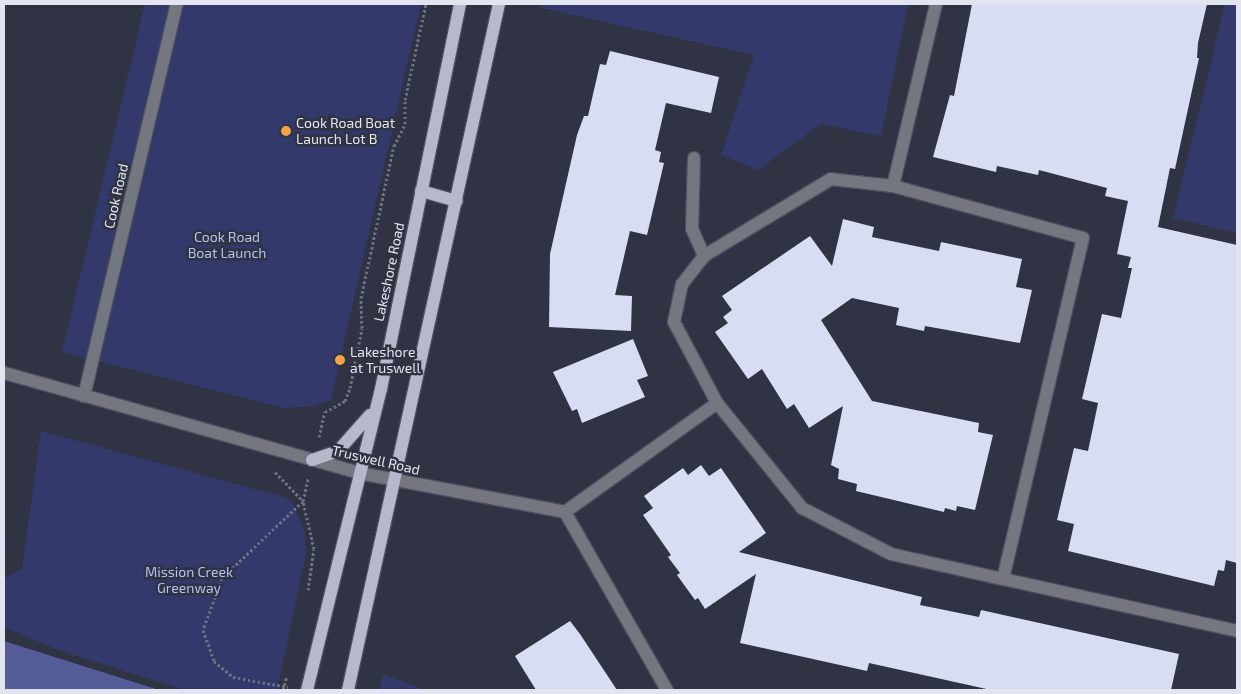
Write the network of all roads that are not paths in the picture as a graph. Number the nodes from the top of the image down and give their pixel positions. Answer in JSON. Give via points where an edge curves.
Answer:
{"nodes":[{"id":1,"x":177,"y":4,"type":"edge"},
{"id":2,"x":460,"y":4,"type":"edge"},
{"id":3,"x":499,"y":4,"type":"edge"},
{"id":4,"x":936,"y":4,"type":"edge"},
{"id":5,"x":694,"y":158,"type":"dead end"},
{"id":6,"x":892,"y":186,"type":"junction"},
{"id":7,"x":421,"y":191,"type":"junction"},
{"id":8,"x":456,"y":201,"type":"junction"},
{"id":9,"x":704,"y":256,"type":"junction"},
{"id":10,"x":4,"y":373,"type":"edge"},
{"id":11,"x":84,"y":396,"type":"junction"},
{"id":12,"x":717,"y":403,"type":"junction"},
{"id":13,"x":377,"y":404,"type":"junction"},
{"id":14,"x":312,"y":460,"type":"junction"},
{"id":15,"x":359,"y":474,"type":"junction"},
{"id":16,"x":395,"y":480,"type":"junction"},
{"id":17,"x":565,"y":512,"type":"junction"},
{"id":18,"x":1003,"y":579,"type":"junction"},
{"id":19,"x":1237,"y":631,"type":"edge"},
{"id":20,"x":304,"y":687,"type":"edge"},
{"id":21,"x":348,"y":690,"type":"edge"},
{"id":22,"x":667,"y":690,"type":"edge"}],
"edges":[{"from":1,"to":11,"type":"street","name":"Cook Road"},
{"from":2,"to":7,"type":"main road","name":"Lakeshore Road"},
{"from":3,"to":8,"type":"main road"},
{"from":4,"to":6,"type":"street"},
{"from":5,"to":9,"type":"street","via":[[692,229]]},
{"from":6,"to":9,"type":"street","via":[[831,179]]},
{"from":6,"to":18,"type":"street","via":[[1083,238]]},
{"from":7,"to":8,"type":"main road"},
{"from":7,"to":13,"type":"main road","name":"Lakeshore Road"},
{"from":8,"to":16,"type":"main road"},
{"from":9,"to":12,"type":"street","via":[[682,284],[674,322]]},
{"from":10,"to":11,"type":"street","name":"Truswell Road"},
{"from":11,"to":14,"type":"street","name":"Truswell Road"},
{"from":12,"to":17,"type":"street"},
{"from":12,"to":18,"type":"street","via":[[802,508],[891,554]]},
{"from":13,"to":14,"type":"main road","via":[[362,428],[338,452]]},
{"from":13,"to":15,"type":"main road","name":"Lakeshore Road"},
{"from":14,"to":15,"type":"street","name":"Truswell Road"},
{"from":15,"to":16,"type":"street","name":"Truswell Road"},
{"from":15,"to":20,"type":"main road","name":"Lakeshore Road"},
{"from":16,"to":17,"type":"street","name":"Truswell Road"},
{"from":16,"to":21,"type":"main road"},
{"from":17,"to":22,"type":"street"},
{"from":18,"to":19,"type":"street"}]}
